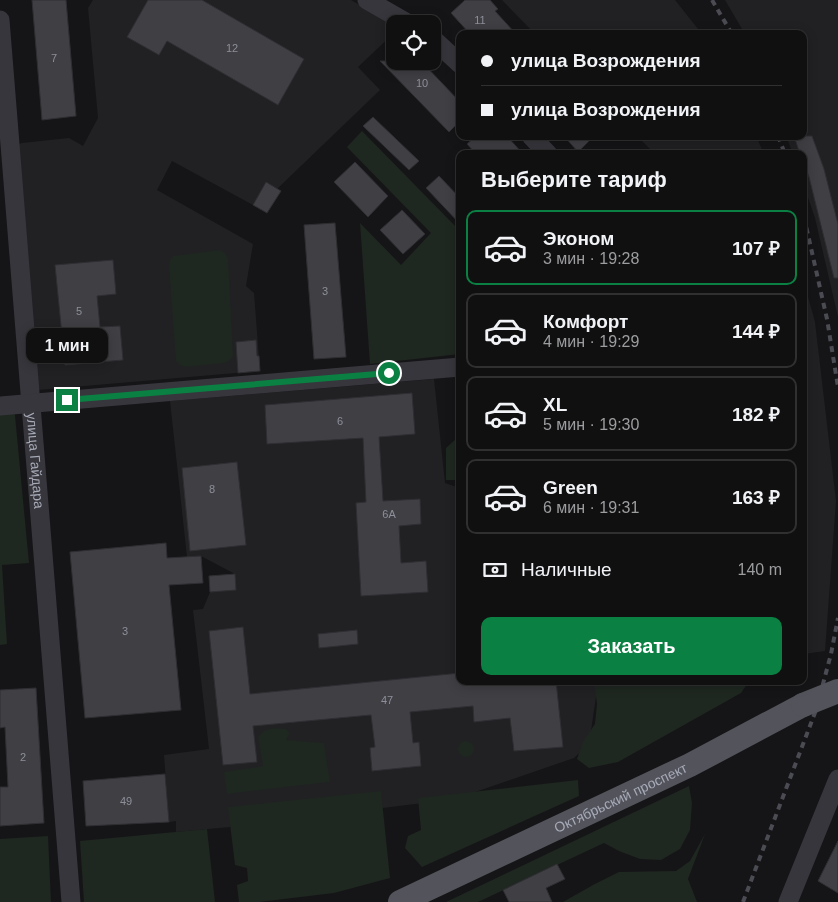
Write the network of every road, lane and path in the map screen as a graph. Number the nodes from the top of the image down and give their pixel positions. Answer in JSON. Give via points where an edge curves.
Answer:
{"nodes":[{"id":1,"x":367,"y":0,"type":"edge"},
{"id":2,"x":394,"y":15,"type":"edge"},
{"id":3,"x":0,"y":20,"type":"edge"},
{"id":4,"x":441,"y":46,"type":"edge"},
{"id":5,"x":456,"y":60,"type":"edge"},
{"id":6,"x":535,"y":140,"type":"edge"},
{"id":7,"x":544,"y":150,"type":"edge"},
{"id":8,"x":456,"y":367,"type":"edge"},
{"id":9,"x":31,"y":403,"type":"junction"},
{"id":10,"x":0,"y":406,"type":"edge"},
{"id":11,"x":838,"y":691,"type":"edge"},
{"id":12,"x":838,"y":779,"type":"edge"},
{"id":13,"x":70,"y":902,"type":"edge"},
{"id":14,"x":400,"y":902,"type":"edge"},
{"id":15,"x":788,"y":902,"type":"edge"}],
"edges":[{"from":1,"to":2,"type":"street"},
{"from":3,"to":9,"type":"street","name":"улица Гайдара"},
{"from":4,"to":5,"type":"street"},
{"from":6,"to":7,"type":"street"},
{"from":8,"to":9,"type":"street"},
{"from":9,"to":10,"type":"street"},
{"from":9,"to":13,"type":"street","name":"улица Гайдара"},
{"from":11,"to":14,"type":"main road","name":"Октябрьский проспект","bridge":true,"via":[[803,705],[690,765]]},
{"from":12,"to":15,"type":"street"}]}
